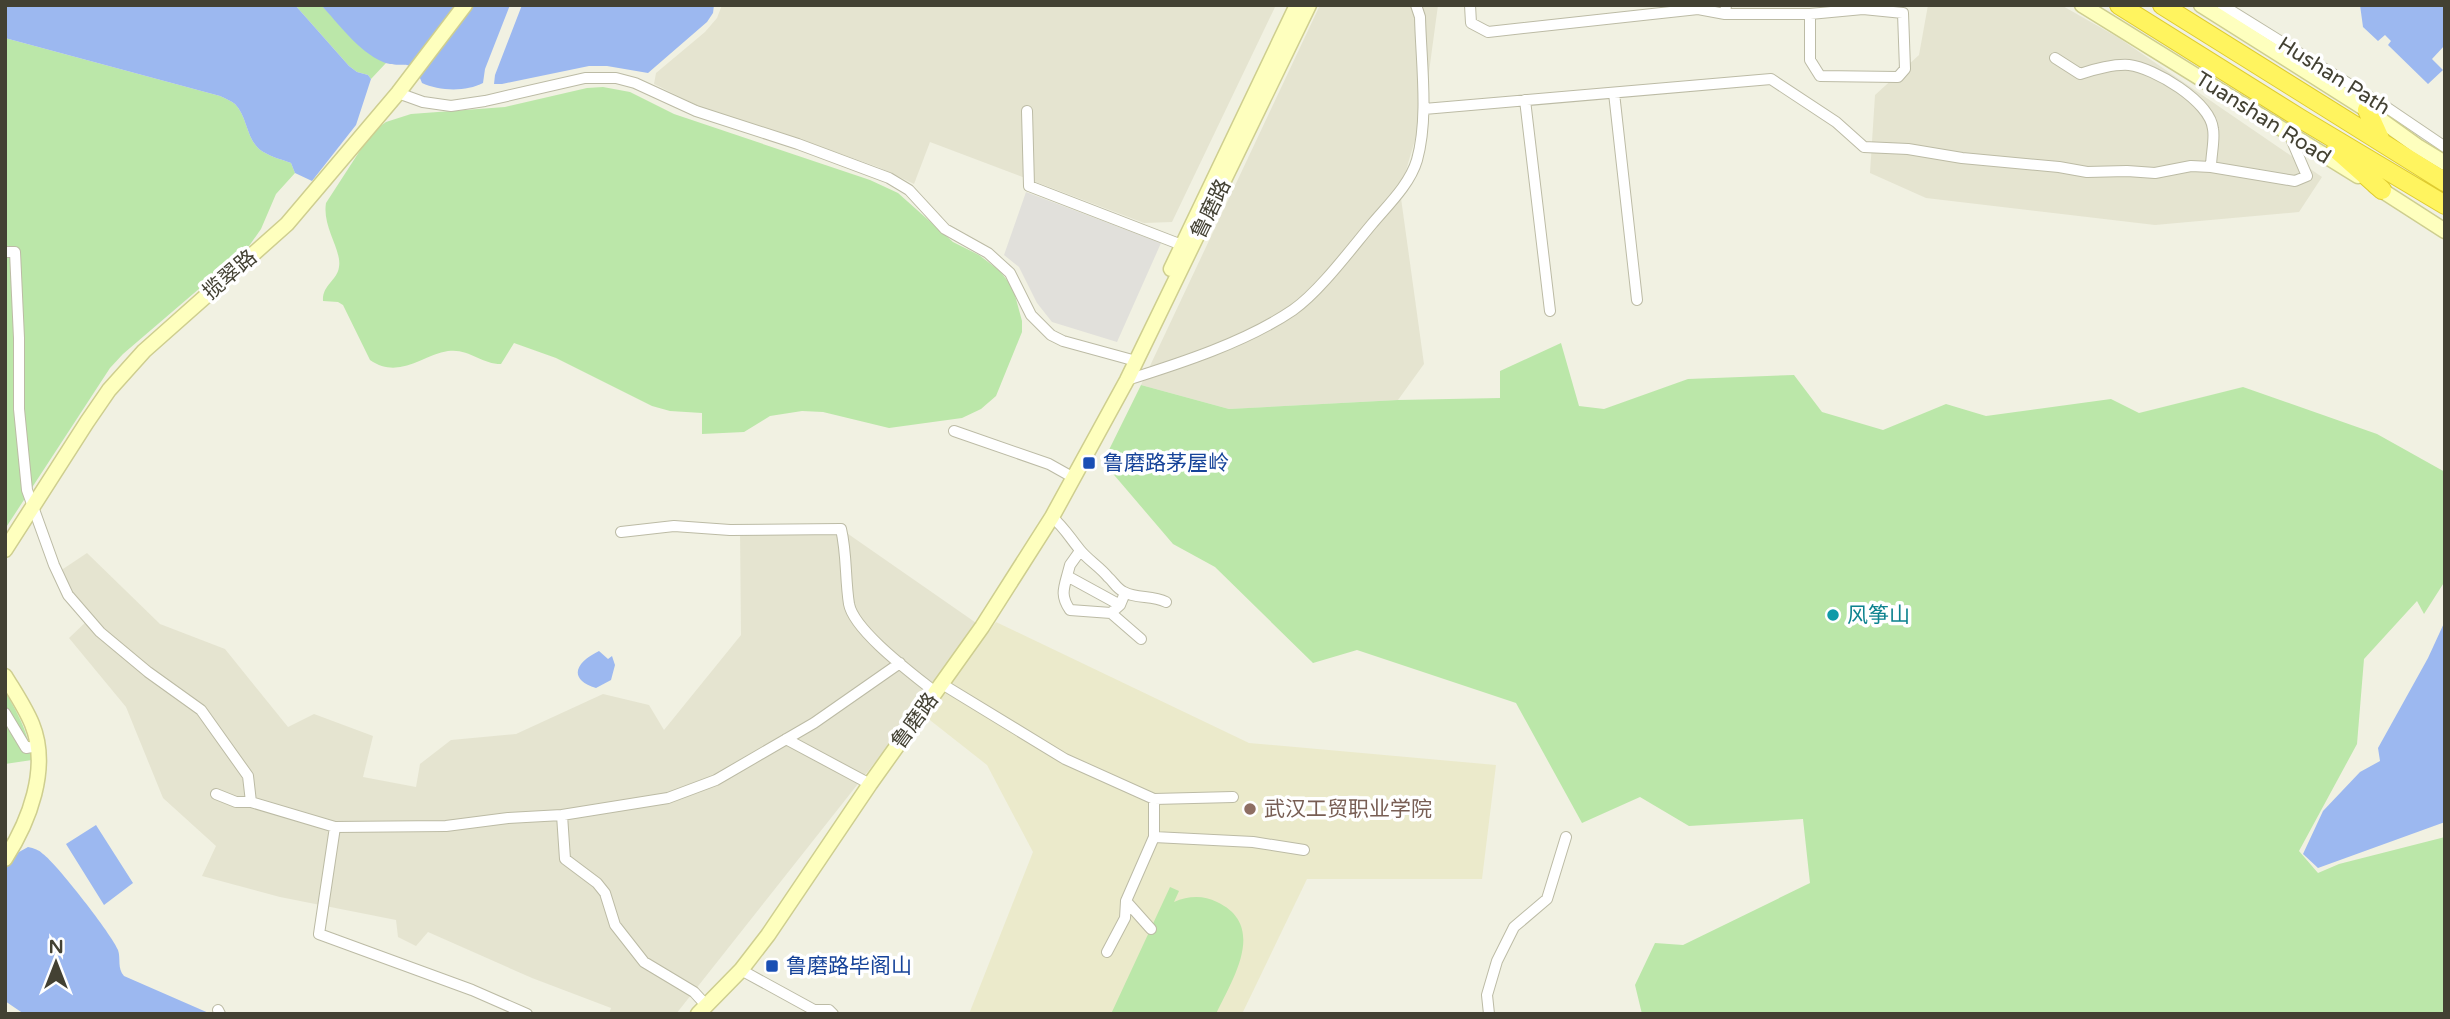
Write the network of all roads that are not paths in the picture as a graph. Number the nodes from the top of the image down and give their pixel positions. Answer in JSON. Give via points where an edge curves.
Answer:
{"nodes":[{"id":1,"x":465,"y":5,"type":"edge"},
{"id":2,"x":1297,"y":5,"type":"edge"},
{"id":3,"x":1308,"y":5,"type":"edge"},
{"id":4,"x":1416,"y":5,"type":"edge"},
{"id":5,"x":1470,"y":5,"type":"edge"},
{"id":6,"x":2082,"y":5,"type":"edge"},
{"id":7,"x":2119,"y":5,"type":"edge"},
{"id":8,"x":2162,"y":5,"type":"edge"},
{"id":9,"x":2201,"y":5,"type":"edge"},
{"id":10,"x":2222,"y":5,"type":"edge"},
{"id":11,"x":1863,"y":7,"type":"edge"},
{"id":12,"x":1725,"y":10,"type":"edge"},
{"id":13,"x":1810,"y":14,"type":"junction"},
{"id":14,"x":2055,"y":58,"type":"dead end"},
{"id":15,"x":402,"y":87,"type":"junction"},
{"id":16,"x":1614,"y":93,"type":"junction"},
{"id":17,"x":1525,"y":100,"type":"junction"},
{"id":18,"x":1424,"y":109,"type":"junction"},
{"id":19,"x":1027,"y":111,"type":"dead end"},
{"id":20,"x":2301,"y":119,"type":"junction"},
{"id":21,"x":2374,"y":125,"type":"junction"},
{"id":22,"x":2295,"y":139,"type":"junction"},
{"id":23,"x":2445,"y":148,"type":"edge"},
{"id":24,"x":2445,"y":163,"type":"edge"},
{"id":25,"x":2211,"y":167,"type":"junction"},
{"id":26,"x":2445,"y":182,"type":"edge"},
{"id":27,"x":2382,"y":190,"type":"junction"},
{"id":28,"x":2445,"y":205,"type":"edge"},
{"id":29,"x":2445,"y":230,"type":"edge"},
{"id":30,"x":1187,"y":247,"type":"junction"},
{"id":31,"x":5,"y":252,"type":"edge"},
{"id":32,"x":1637,"y":300,"type":"dead end"},
{"id":33,"x":1550,"y":311,"type":"dead end"},
{"id":34,"x":1132,"y":360,"type":"junction"},
{"id":35,"x":1127,"y":380,"type":"junction"},
{"id":36,"x":1109,"y":412,"type":"junction"},
{"id":37,"x":954,"y":431,"type":"dead end"},
{"id":38,"x":1074,"y":478,"type":"junction"},
{"id":39,"x":33,"y":508,"type":"junction"},
{"id":40,"x":1052,"y":517,"type":"junction"},
{"id":41,"x":621,"y":532,"type":"dead end"},
{"id":42,"x":5,"y":550,"type":"edge"},
{"id":43,"x":1080,"y":551,"type":"junction"},
{"id":44,"x":1067,"y":576,"type":"junction"},
{"id":45,"x":1125,"y":593,"type":"junction"},
{"id":46,"x":1166,"y":602,"type":"dead end"},
{"id":47,"x":1120,"y":605,"type":"junction"},
{"id":48,"x":1111,"y":613,"type":"junction"},
{"id":49,"x":1141,"y":639,"type":"dead end"},
{"id":50,"x":900,"y":663,"type":"junction"},
{"id":51,"x":5,"y":676,"type":"edge"},
{"id":52,"x":938,"y":688,"type":"junction"},
{"id":53,"x":5,"y":713,"type":"edge"},
{"id":54,"x":786,"y":739,"type":"junction"},
{"id":55,"x":37,"y":746,"type":"junction"},
{"id":56,"x":870,"y":784,"type":"junction"},
{"id":57,"x":216,"y":794,"type":"dead end"},
{"id":58,"x":1233,"y":797,"type":"dead end"},
{"id":59,"x":1154,"y":800,"type":"junction"},
{"id":60,"x":251,"y":802,"type":"junction"},
{"id":61,"x":562,"y":815,"type":"junction"},
{"id":62,"x":335,"y":827,"type":"junction"},
{"id":63,"x":1154,"y":837,"type":"junction"},
{"id":64,"x":1566,"y":837,"type":"dead end"},
{"id":65,"x":1304,"y":850,"type":"dead end"},
{"id":66,"x":5,"y":859,"type":"edge"},
{"id":67,"x":1126,"y":901,"type":"junction"},
{"id":68,"x":1151,"y":929,"type":"dead end"},
{"id":69,"x":1107,"y":952,"type":"dead end"},
{"id":70,"x":741,"y":970,"type":"junction"},
{"id":71,"x":701,"y":1009,"type":"edge"},
{"id":72,"x":527,"y":1014,"type":"edge"},
{"id":73,"x":833,"y":1014,"type":"edge"},
{"id":74,"x":1489,"y":1014,"type":"edge"}],
"edges":[{"from":1,"to":15,"type":"street","name":"揽翠路"},
{"from":2,"to":30,"type":"street","name":"鲁磨路"},
{"from":3,"to":30,"type":"street","name":"鲁磨路"},
{"from":4,"to":18,"type":"street"},
{"from":5,"to":12,"type":"street","via":[[1471,23],[1488,32]]},
{"from":6,"to":22,"type":"street","name":"Tuanshan Road"},
{"from":7,"to":20,"type":"highway","name":"Tuanshan Road"},
{"from":8,"to":21,"type":"highway","name":"Tuanshan Road"},
{"from":9,"to":21,"type":"street","name":"Tuanshan Road"},
{"from":10,"to":23,"type":"street","name":"Hushan Path"},
{"from":11,"to":13,"type":"street"},
{"from":11,"to":13,"type":"street","via":[[1903,13],[1905,69],[1898,77],[1820,76],[1810,60]]},
{"from":12,"to":13,"type":"street"},
{"from":14,"to":25,"type":"street","via":[[2080,74],[2128,65],[2168,81],[2199,103],[2209,118],[2213,129]]},
{"from":15,"to":34,"type":"street","via":[[423,102],[451,106],[585,78],[635,83],[696,111],[889,178],[909,190],[945,229],[988,253],[1010,273],[1031,315],[1051,335]]},
{"from":15,"to":39,"type":"street","name":"揽翠路","via":[[287,224],[127,369]]},
{"from":16,"to":17,"type":"street"},
{"from":16,"to":25,"type":"street","via":[[1771,79],[1836,122],[1864,147],[2087,172],[2155,173]]},
{"from":16,"to":32,"type":"street"},
{"from":17,"to":18,"type":"street"},
{"from":17,"to":33,"type":"street"},
{"from":18,"to":35,"type":"street","via":[[1414,169],[1391,202],[1295,309],[1234,340]]},
{"from":19,"to":30,"type":"street","via":[[1029,186]]},
{"from":20,"to":27,"type":"highway"},
{"from":20,"to":28,"type":"highway","name":"Tuanshan Road"},
{"from":21,"to":24,"type":"street","name":"Tuanshan Road"},
{"from":21,"to":26,"type":"highway","name":"Tuanshan Road"},
{"from":22,"to":25,"type":"street","via":[[2307,176],[2295,181]]},
{"from":22,"to":27,"type":"street","name":"Tuanshan Road"},
{"from":27,"to":29,"type":"street","name":"Tuanshan Road"},
{"from":30,"to":34,"type":"street","name":"鲁磨路"},
{"from":31,"to":39,"type":"street","via":[[15,252],[19,409]]},
{"from":34,"to":35,"type":"street","name":"鲁磨路"},
{"from":34,"to":36,"type":"street","name":"鲁磨路"},
{"from":35,"to":36,"type":"street","name":"鲁磨路"},
{"from":36,"to":38,"type":"street","name":"鲁磨路"},
{"from":37,"to":38,"type":"street","via":[[1049,464]]},
{"from":38,"to":40,"type":"street","name":"鲁磨路"},
{"from":39,"to":42,"type":"street","name":"揽翠路"},
{"from":39,"to":60,"type":"street","via":[[68,595],[100,632],[201,710],[248,776]]},
{"from":40,"to":43,"type":"street","via":[[1064,526]]},
{"from":40,"to":52,"type":"street","name":"鲁磨路"},
{"from":41,"to":50,"type":"street","via":[[674,526],[841,529],[852,612],[862,628]]},
{"from":43,"to":44,"type":"street"},
{"from":43,"to":45,"type":"street"},
{"from":44,"to":47,"type":"street"},
{"from":44,"to":48,"type":"street","via":[[1062,593],[1070,610]]},
{"from":45,"to":46,"type":"street"},
{"from":45,"to":47,"type":"street"},
{"from":47,"to":48,"type":"street"},
{"from":48,"to":49,"type":"street"},
{"from":50,"to":52,"type":"street"},
{"from":50,"to":54,"type":"street"},
{"from":51,"to":55,"type":"street","via":[[32,724]]},
{"from":52,"to":56,"type":"street","name":"鲁磨路"},
{"from":52,"to":59,"type":"street","via":[[1065,759]]},
{"from":53,"to":55,"type":"street","via":[[26,748]]},
{"from":54,"to":56,"type":"street"},
{"from":54,"to":61,"type":"street","via":[[716,780],[668,798]]},
{"from":55,"to":66,"type":"street","via":[[29,813]]},
{"from":56,"to":70,"type":"street","name":"鲁磨路"},
{"from":57,"to":60,"type":"street"},
{"from":58,"to":59,"type":"street"},
{"from":59,"to":63,"type":"street"},
{"from":60,"to":62,"type":"street"},
{"from":61,"to":62,"type":"street","via":[[446,826]]},
{"from":61,"to":71,"type":"street","via":[[565,859],[605,893],[615,925],[644,962],[694,992]]},
{"from":62,"to":72,"type":"street","via":[[319,933]]},
{"from":63,"to":65,"type":"street","via":[[1253,842]]},
{"from":63,"to":67,"type":"street"},
{"from":64,"to":74,"type":"street","via":[[1547,899],[1514,927],[1496,961],[1487,995]]},
{"from":67,"to":68,"type":"street"},
{"from":67,"to":69,"type":"street","via":[[1125,918]]},
{"from":70,"to":71,"type":"street","name":"鲁磨路"},
{"from":70,"to":73,"type":"street","via":[[814,1010]]}]}
